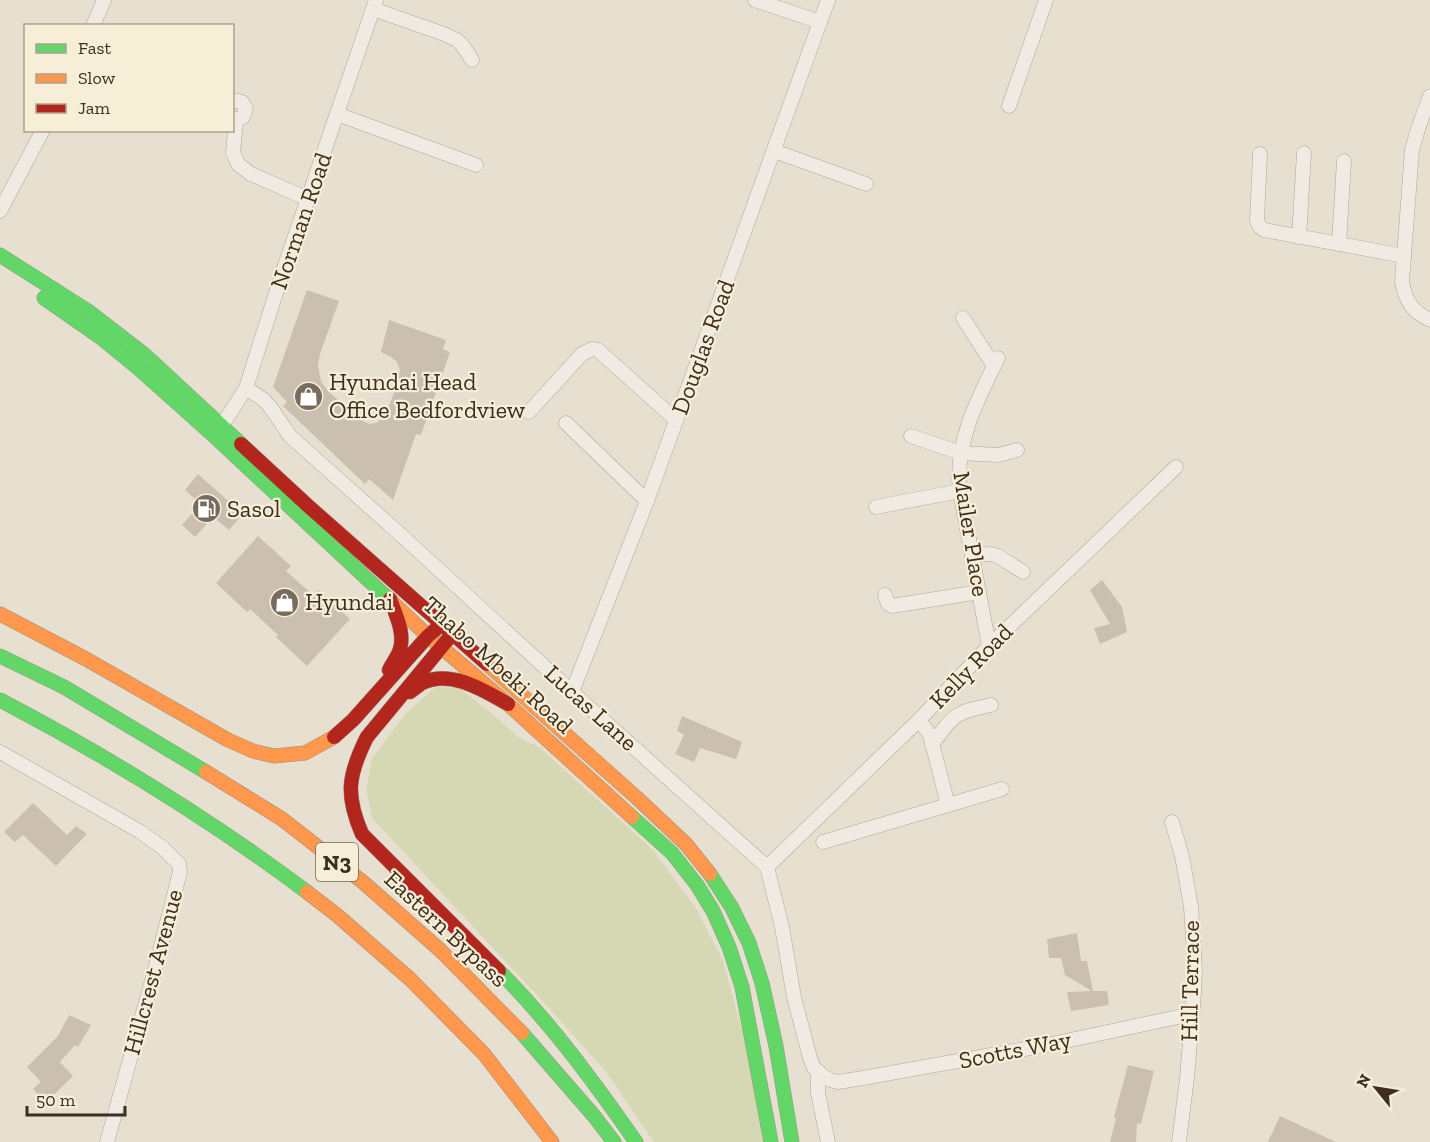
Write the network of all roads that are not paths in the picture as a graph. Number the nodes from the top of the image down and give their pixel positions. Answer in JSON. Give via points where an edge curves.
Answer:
{"nodes":[{"id":1,"x":104,"y":0,"type":"edge"},
{"id":2,"x":755,"y":0,"type":"edge"},
{"id":3,"x":828,"y":0,"type":"edge"},
{"id":4,"x":1046,"y":0,"type":"edge"},
{"id":5,"x":374,"y":4,"type":"edge"},
{"id":6,"x":820,"y":22,"type":"junction"},
{"id":7,"x":94,"y":24,"type":"edge"},
{"id":8,"x":472,"y":60,"type":"dead end"},
{"id":9,"x":1430,"y":96,"type":"edge"},
{"id":10,"x":234,"y":101,"type":"edge"},
{"id":11,"x":1009,"y":106,"type":"dead end"},
{"id":12,"x":337,"y":114,"type":"junction"},
{"id":13,"x":234,"y":119,"type":"edge"},
{"id":14,"x":42,"y":132,"type":"edge"},
{"id":15,"x":234,"y":132,"type":"edge"},
{"id":16,"x":774,"y":152,"type":"junction"},
{"id":17,"x":1304,"y":153,"type":"dead end"},
{"id":18,"x":1260,"y":154,"type":"dead end"},
{"id":19,"x":1344,"y":161,"type":"dead end"},
{"id":20,"x":476,"y":165,"type":"dead end"},
{"id":21,"x":866,"y":184,"type":"dead end"},
{"id":22,"x":308,"y":199,"type":"junction"},
{"id":23,"x":0,"y":211,"type":"edge"},
{"id":24,"x":1299,"y":237,"type":"junction"},
{"id":25,"x":1339,"y":244,"type":"junction"},
{"id":26,"x":1404,"y":256,"type":"junction"},
{"id":27,"x":3,"y":264,"type":"edge"},
{"id":28,"x":963,"y":318,"type":"dead end"},
{"id":29,"x":1430,"y":320,"type":"edge"},
{"id":30,"x":246,"y":388,"type":"junction"},
{"id":31,"x":530,"y":412,"type":"dead end"},
{"id":32,"x":676,"y":420,"type":"junction"},
{"id":33,"x":566,"y":423,"type":"dead end"},
{"id":34,"x":218,"y":431,"type":"junction"},
{"id":35,"x":911,"y":436,"type":"dead end"},
{"id":36,"x":1017,"y":450,"type":"dead end"},
{"id":37,"x":961,"y":453,"type":"junction"},
{"id":38,"x":1176,"y":466,"type":"dead end"},
{"id":39,"x":960,"y":491,"type":"junction"},
{"id":40,"x":647,"y":501,"type":"junction"},
{"id":41,"x":876,"y":507,"type":"dead end"},
{"id":42,"x":972,"y":555,"type":"junction"},
{"id":43,"x":1023,"y":572,"type":"dead end"},
{"id":44,"x":979,"y":592,"type":"junction"},
{"id":45,"x":885,"y":595,"type":"dead end"},
{"id":46,"x":390,"y":599,"type":"junction"},
{"id":47,"x":0,"y":614,"type":"edge"},
{"id":48,"x":447,"y":628,"type":"junction"},
{"id":49,"x":429,"y":636,"type":"junction"},
{"id":50,"x":989,"y":646,"type":"junction"},
{"id":51,"x":442,"y":647,"type":"junction"},
{"id":52,"x":0,"y":656,"type":"edge"},
{"id":53,"x":573,"y":692,"type":"junction"},
{"id":54,"x":376,"y":694,"type":"junction"},
{"id":55,"x":0,"y":700,"type":"edge"},
{"id":56,"x":508,"y":704,"type":"junction"},
{"id":57,"x":991,"y":705,"type":"dead end"},
{"id":58,"x":389,"y":711,"type":"junction"},
{"id":59,"x":920,"y":720,"type":"junction"},
{"id":60,"x":932,"y":745,"type":"junction"},
{"id":61,"x":0,"y":752,"type":"edge"},
{"id":62,"x":1002,"y":789,"type":"dead end"},
{"id":63,"x":948,"y":805,"type":"junction"},
{"id":64,"x":1172,"y":822,"type":"dead end"},
{"id":65,"x":823,"y":842,"type":"dead end"},
{"id":66,"x":767,"y":867,"type":"junction"},
{"id":67,"x":1192,"y":1014,"type":"junction"},
{"id":68,"x":818,"y":1071,"type":"junction"},
{"id":69,"x":107,"y":1142,"type":"edge"},
{"id":70,"x":552,"y":1142,"type":"edge"},
{"id":71,"x":614,"y":1142,"type":"edge"},
{"id":72,"x":636,"y":1142,"type":"edge"},
{"id":73,"x":771,"y":1142,"type":"edge"},
{"id":74,"x":792,"y":1142,"type":"edge"},
{"id":75,"x":828,"y":1142,"type":"edge"},
{"id":76,"x":1179,"y":1142,"type":"edge"}],
"edges":[{"from":1,"to":7,"type":"street"},
{"from":2,"to":6,"type":"street"},
{"from":3,"to":6,"type":"street","name":"Douglas Road"},
{"from":4,"to":11,"type":"street"},
{"from":5,"to":8,"type":"street","via":[[456,40]]},
{"from":5,"to":12,"type":"street","name":"Norman Road"},
{"from":6,"to":16,"type":"street","name":"Douglas Road"},
{"from":9,"to":26,"type":"street","via":[[1412,150]]},
{"from":10,"to":13,"type":"street","via":[[242,102],[246,109],[243,117]]},
{"from":12,"to":20,"type":"street"},
{"from":12,"to":22,"type":"street","name":"Norman Road"},
{"from":14,"to":23,"type":"street"},
{"from":15,"to":22,"type":"street","via":[[237,164]]},
{"from":16,"to":21,"type":"street"},
{"from":16,"to":32,"type":"street","name":"Douglas Road"},
{"from":17,"to":24,"type":"street"},
{"from":18,"to":24,"type":"street","via":[[1257,221],[1264,230]]},
{"from":19,"to":25,"type":"street"},
{"from":22,"to":30,"type":"street","name":"Norman Road"},
{"from":24,"to":25,"type":"street"},
{"from":25,"to":26,"type":"street"},
{"from":26,"to":29,"type":"street","via":[[1402,282],[1408,303]]},
{"from":27,"to":34,"type":"main road","name":"Thabo Mbeki Road"},
{"from":27,"to":34,"type":"main road","name":"Thabo Mbeki Road","via":[[78,304],[130,343]]},
{"from":28,"to":37,"type":"street","name":"Mailer Place","via":[[996,362],[969,422]]},
{"from":30,"to":34,"type":"street","name":"Norman Road"},
{"from":30,"to":53,"type":"street","name":"Lucas Lane","via":[[272,408],[290,436]]},
{"from":31,"to":32,"type":"street","via":[[582,354],[592,349],[598,350]]},
{"from":32,"to":40,"type":"street","name":"Douglas Road"},
{"from":33,"to":40,"type":"street"},
{"from":34,"to":46,"type":"main road","name":"Thabo Mbeki Road","via":[[292,510]]},
{"from":34,"to":48,"type":"main road","name":"Thabo Mbeki Road"},
{"from":35,"to":37,"type":"street"},
{"from":36,"to":37,"type":"street"},
{"from":37,"to":39,"type":"street","name":"Mailer Place"},
{"from":38,"to":50,"type":"street","name":"Kelly Road"},
{"from":39,"to":41,"type":"street"},
{"from":39,"to":42,"type":"street","name":"Mailer Place"},
{"from":40,"to":53,"type":"street","name":"Douglas Road"},
{"from":42,"to":43,"type":"street","via":[[998,556]]},
{"from":42,"to":44,"type":"street","name":"Mailer Place"},
{"from":44,"to":45,"type":"street","via":[[892,606]]},
{"from":44,"to":50,"type":"street","name":"Mailer Place"},
{"from":46,"to":49,"type":"main road","name":"Thabo Mbeki Road"},
{"from":46,"to":54,"type":"main road","via":[[401,644]]},
{"from":47,"to":54,"type":"main road","via":[[253,752],[274,756],[305,753],[331,740]]},
{"from":48,"to":49,"type":"main road"},
{"from":48,"to":51,"type":"main road"},
{"from":48,"to":74,"type":"main road","name":"Thabo Mbeki Road","via":[[646,806],[708,870],[749,943],[762,984]]},
{"from":49,"to":51,"type":"main road","name":"Thabo Mbeki Road"},
{"from":49,"to":54,"type":"main road"},
{"from":50,"to":59,"type":"street","name":"Kelly Road"},
{"from":51,"to":56,"type":"main road","name":"Thabo Mbeki Road"},
{"from":51,"to":58,"type":"main road"},
{"from":52,"to":71,"type":"main road","name":"Eastern Bypass","number":"N3","via":[[64,687],[282,819],[364,883],[440,950],[515,1025]]},
{"from":53,"to":66,"type":"street","name":"Lucas Lane"},
{"from":55,"to":70,"type":"main road","number":"N3","via":[[140,779],[261,858],[338,916],[410,979],[484,1054]]},
{"from":56,"to":58,"type":"main road","via":[[469,683],[434,678],[416,686]]},
{"from":56,"to":73,"type":"main road","name":"Thabo Mbeki Road","via":[[672,853],[713,911],[742,987]]},
{"from":57,"to":60,"type":"street","via":[[954,717]]},
{"from":58,"to":72,"type":"main road","via":[[368,737],[354,765],[353,812],[362,834],[524,996]]},
{"from":59,"to":60,"type":"street"},
{"from":59,"to":66,"type":"street","name":"Kelly Road"},
{"from":60,"to":63,"type":"street"},
{"from":61,"to":69,"type":"street","name":"Hillcrest Avenue","via":[[139,831],[179,864],[153,977]]},
{"from":62,"to":63,"type":"street"},
{"from":63,"to":65,"type":"street"},
{"from":64,"to":67,"type":"street","name":"Hill Terrace","via":[[1191,907],[1195,970]]},
{"from":66,"to":68,"type":"street","via":[[783,927],[794,997],[810,1058]]},
{"from":67,"to":68,"type":"street","name":"Scotts Way","via":[[1047,1045],[838,1082]]},
{"from":67,"to":76,"type":"street","name":"Hill Terrace"},
{"from":68,"to":75,"type":"street","via":[[818,1093]]}]}
